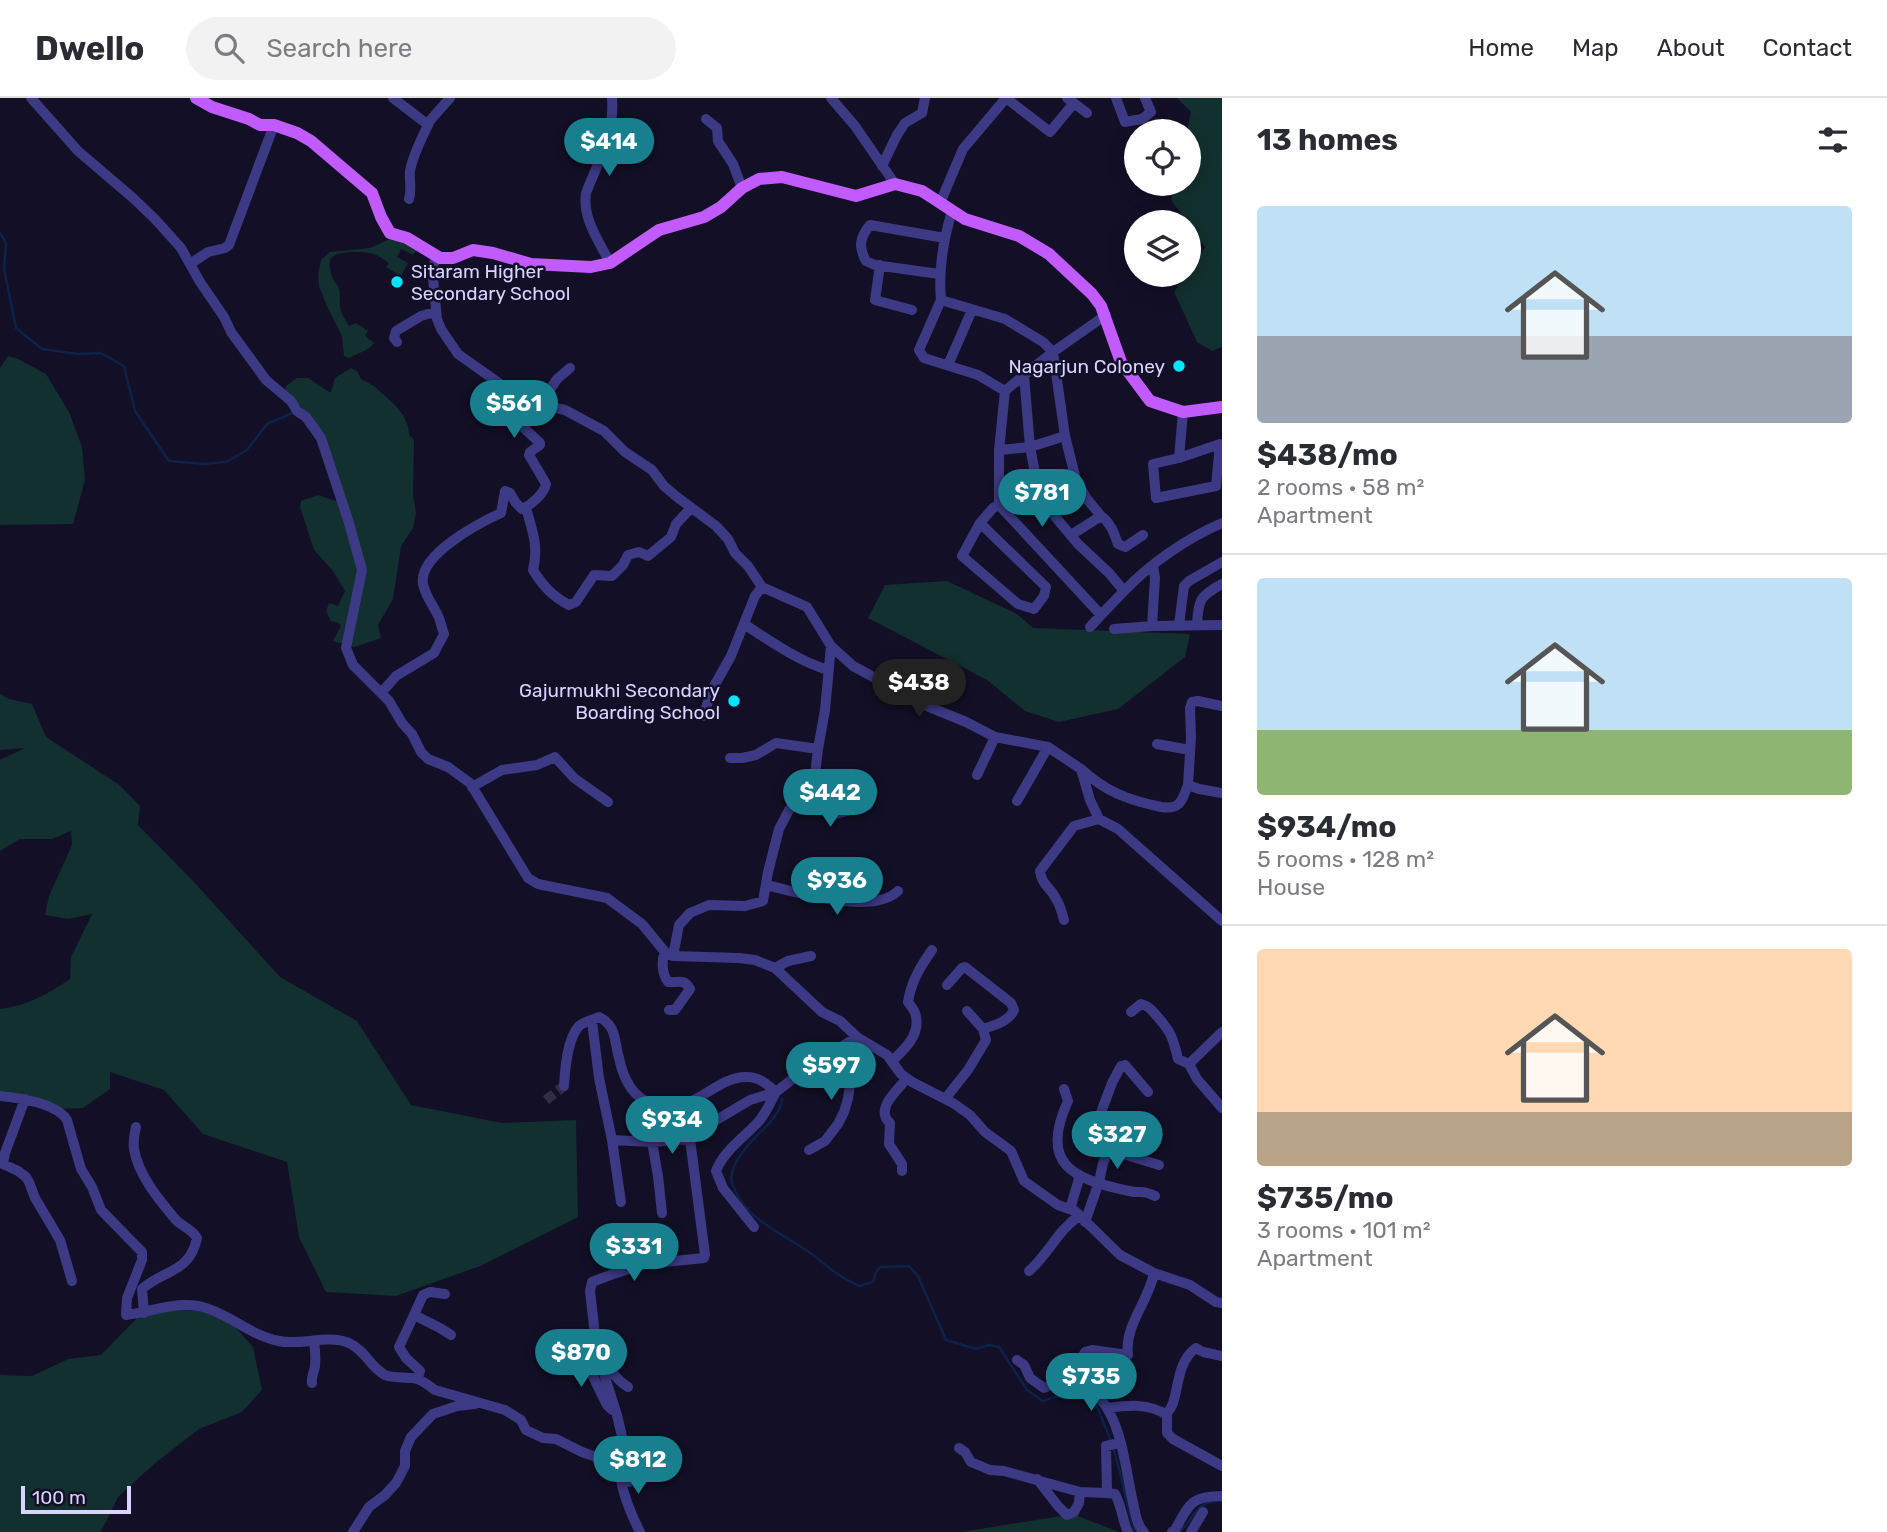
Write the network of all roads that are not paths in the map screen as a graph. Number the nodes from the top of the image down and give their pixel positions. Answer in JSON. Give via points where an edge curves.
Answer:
{"nodes":[{"id":1,"x":31,"y":98,"type":"edge"},
{"id":2,"x":196,"y":98,"type":"edge"},
{"id":3,"x":393,"y":98,"type":"edge"},
{"id":4,"x":450,"y":98,"type":"edge"},
{"id":5,"x":612,"y":98,"type":"edge"},
{"id":6,"x":831,"y":98,"type":"edge"},
{"id":7,"x":925,"y":98,"type":"edge"},
{"id":8,"x":1116,"y":98,"type":"edge"},
{"id":9,"x":1145,"y":98,"type":"edge"},
{"id":10,"x":1071,"y":101,"type":"edge"},
{"id":11,"x":1087,"y":113,"type":"dead end"},
{"id":12,"x":706,"y":119,"type":"dead end"},
{"id":13,"x":429,"y":123,"type":"junction"},
{"id":14,"x":275,"y":125,"type":"junction"},
{"id":15,"x":882,"y":166,"type":"junction"},
{"id":16,"x":895,"y":184,"type":"junction"},
{"id":17,"x":742,"y":188,"type":"junction"},
{"id":18,"x":409,"y":199,"type":"dead end"},
{"id":19,"x":940,"y":203,"type":"junction"},
{"id":20,"x":953,"y":211,"type":"junction"},
{"id":21,"x":945,"y":238,"type":"junction"},
{"id":22,"x":437,"y":257,"type":"junction"},
{"id":23,"x":610,"y":263,"type":"junction"},
{"id":24,"x":190,"y":264,"type":"junction"},
{"id":25,"x":880,"y":265,"type":"junction"},
{"id":26,"x":939,"y":274,"type":"junction"},
{"id":27,"x":942,"y":300,"type":"junction"},
{"id":28,"x":912,"y":310,"type":"dead end"},
{"id":29,"x":972,"y":310,"type":"junction"},
{"id":30,"x":435,"y":312,"type":"junction"},
{"id":31,"x":1106,"y":315,"type":"junction"},
{"id":32,"x":397,"y":342,"type":"dead end"},
{"id":33,"x":1053,"y":352,"type":"junction"},
{"id":34,"x":948,"y":365,"type":"junction"},
{"id":35,"x":570,"y":368,"type":"dead end"},
{"id":36,"x":1024,"y":375,"type":"junction"},
{"id":37,"x":1005,"y":391,"type":"junction"},
{"id":38,"x":540,"y":405,"type":"junction"},
{"id":39,"x":1222,"y":407,"type":"edge"},
{"id":40,"x":1183,"y":412,"type":"junction"},
{"id":41,"x":1065,"y":436,"type":"junction"},
{"id":42,"x":1030,"y":447,"type":"junction"},
{"id":43,"x":999,"y":450,"type":"junction"},
{"id":44,"x":1179,"y":457,"type":"junction"},
{"id":45,"x":999,"y":505,"type":"junction"},
{"id":46,"x":526,"y":508,"type":"junction"},
{"id":47,"x":691,"y":508,"type":"junction"},
{"id":48,"x":1101,"y":516,"type":"junction"},
{"id":49,"x":980,"y":523,"type":"junction"},
{"id":50,"x":1222,"y":523,"type":"edge"},
{"id":51,"x":1143,"y":535,"type":"dead end"},
{"id":52,"x":1070,"y":536,"type":"junction"},
{"id":53,"x":1222,"y":562,"type":"edge"},
{"id":54,"x":1153,"y":566,"type":"junction"},
{"id":55,"x":1222,"y":584,"type":"edge"},
{"id":56,"x":762,"y":587,"type":"junction"},
{"id":57,"x":1124,"y":591,"type":"junction"},
{"id":58,"x":1101,"y":615,"type":"junction"},
{"id":59,"x":744,"y":624,"type":"junction"},
{"id":60,"x":1180,"y":625,"type":"junction"},
{"id":61,"x":1197,"y":625,"type":"junction"},
{"id":62,"x":1222,"y":625,"type":"edge"},
{"id":63,"x":1152,"y":626,"type":"junction"},
{"id":64,"x":1090,"y":627,"type":"dead end"},
{"id":65,"x":1114,"y":629,"type":"dead end"},
{"id":66,"x":831,"y":646,"type":"junction"},
{"id":67,"x":828,"y":670,"type":"junction"},
{"id":68,"x":382,"y":692,"type":"junction"},
{"id":69,"x":1222,"y":706,"type":"edge"},
{"id":70,"x":703,"y":716,"type":"dead end"},
{"id":71,"x":995,"y":737,"type":"junction"},
{"id":72,"x":1157,"y":744,"type":"dead end"},
{"id":73,"x":1048,"y":747,"type":"junction"},
{"id":74,"x":818,"y":749,"type":"junction"},
{"id":75,"x":1190,"y":750,"type":"junction"},
{"id":76,"x":730,"y":758,"type":"dead end"},
{"id":77,"x":1081,"y":769,"type":"junction"},
{"id":78,"x":977,"y":775,"type":"dead end"},
{"id":79,"x":1188,"y":785,"type":"junction"},
{"id":80,"x":472,"y":787,"type":"junction"},
{"id":81,"x":808,"y":790,"type":"junction"},
{"id":82,"x":1222,"y":793,"type":"edge"},
{"id":83,"x":608,"y":802,"type":"dead end"},
{"id":84,"x":1017,"y":802,"type":"dead end"},
{"id":85,"x":868,"y":805,"type":"dead end"},
{"id":86,"x":1099,"y":819,"type":"junction"},
{"id":87,"x":766,"y":886,"type":"junction"},
{"id":88,"x":898,"y":891,"type":"dead end"},
{"id":89,"x":1065,"y":920,"type":"dead end"},
{"id":90,"x":1222,"y":921,"type":"edge"},
{"id":91,"x":932,"y":950,"type":"dead end"},
{"id":92,"x":669,"y":954,"type":"junction"},
{"id":93,"x":811,"y":956,"type":"dead end"},
{"id":94,"x":775,"y":968,"type":"junction"},
{"id":95,"x":947,"y":985,"type":"dead end"},
{"id":96,"x":669,"y":1010,"type":"dead end"},
{"id":97,"x":967,"y":1011,"type":"dead end"},
{"id":98,"x":1131,"y":1012,"type":"dead end"},
{"id":99,"x":592,"y":1021,"type":"junction"},
{"id":100,"x":983,"y":1029,"type":"junction"},
{"id":101,"x":1222,"y":1032,"type":"edge"},
{"id":102,"x":857,"y":1038,"type":"junction"},
{"id":103,"x":832,"y":1053,"type":"junction"},
{"id":104,"x":892,"y":1061,"type":"junction"},
{"id":105,"x":1189,"y":1064,"type":"junction"},
{"id":106,"x":907,"y":1078,"type":"junction"},
{"id":107,"x":564,"y":1086,"type":"dead end"},
{"id":108,"x":1064,"y":1089,"type":"dead end"},
{"id":109,"x":776,"y":1091,"type":"junction"},
{"id":110,"x":1147,"y":1091,"type":"dead end"},
{"id":111,"x":0,"y":1096,"type":"edge"},
{"id":112,"x":25,"y":1099,"type":"junction"},
{"id":113,"x":946,"y":1099,"type":"junction"},
{"id":114,"x":1222,"y":1108,"type":"edge"},
{"id":115,"x":136,"y":1127,"type":"dead end"},
{"id":116,"x":690,"y":1139,"type":"junction"},
{"id":117,"x":612,"y":1140,"type":"junction"},
{"id":118,"x":652,"y":1142,"type":"junction"},
{"id":119,"x":809,"y":1150,"type":"dead end"},
{"id":120,"x":1110,"y":1150,"type":"junction"},
{"id":121,"x":1159,"y":1165,"type":"dead end"},
{"id":122,"x":902,"y":1171,"type":"dead end"},
{"id":123,"x":1077,"y":1174,"type":"junction"},
{"id":124,"x":1099,"y":1182,"type":"junction"},
{"id":125,"x":1155,"y":1196,"type":"dead end"},
{"id":126,"x":621,"y":1202,"type":"dead end"},
{"id":127,"x":662,"y":1213,"type":"dead end"},
{"id":128,"x":1078,"y":1216,"type":"junction"},
{"id":129,"x":754,"y":1227,"type":"dead end"},
{"id":130,"x":1028,"y":1271,"type":"dead end"},
{"id":131,"x":1154,"y":1273,"type":"junction"},
{"id":132,"x":72,"y":1281,"type":"dead end"},
{"id":133,"x":445,"y":1294,"type":"dead end"},
{"id":134,"x":1222,"y":1303,"type":"edge"},
{"id":135,"x":144,"y":1312,"type":"junction"},
{"id":136,"x":414,"y":1315,"type":"junction"},
{"id":137,"x":451,"y":1335,"type":"dead end"},
{"id":138,"x":596,"y":1338,"type":"junction"},
{"id":139,"x":314,"y":1341,"type":"junction"},
{"id":140,"x":576,"y":1342,"type":"dead end"},
{"id":141,"x":1222,"y":1356,"type":"edge"},
{"id":142,"x":1017,"y":1360,"type":"dead end"},
{"id":143,"x":419,"y":1374,"type":"dead end"},
{"id":144,"x":1066,"y":1379,"type":"junction"},
{"id":145,"x":312,"y":1384,"type":"dead end"},
{"id":146,"x":628,"y":1387,"type":"dead end"},
{"id":147,"x":485,"y":1403,"type":"junction"},
{"id":148,"x":1107,"y":1408,"type":"junction"},
{"id":149,"x":1165,"y":1414,"type":"junction"},
{"id":150,"x":617,"y":1415,"type":"junction"},
{"id":151,"x":1121,"y":1443,"type":"junction"},
{"id":152,"x":959,"y":1448,"type":"dead end"},
{"id":153,"x":1222,"y":1466,"type":"edge"},
{"id":154,"x":1037,"y":1479,"type":"junction"},
{"id":155,"x":621,"y":1480,"type":"junction"},
{"id":156,"x":1080,"y":1492,"type":"junction"},
{"id":157,"x":1107,"y":1493,"type":"junction"},
{"id":158,"x":1222,"y":1496,"type":"edge"},
{"id":159,"x":1203,"y":1512,"type":"dead end"},
{"id":160,"x":359,"y":1530,"type":"edge"},
{"id":161,"x":640,"y":1532,"type":"edge"},
{"id":162,"x":1128,"y":1532,"type":"edge"},
{"id":163,"x":1144,"y":1532,"type":"edge"},
{"id":164,"x":1172,"y":1532,"type":"edge"},
{"id":165,"x":1191,"y":1532,"type":"edge"}],
"edges":[{"from":1,"to":24,"type":"street","via":[[78,151],[155,219]]},
{"from":2,"to":14,"type":"main road","via":[[260,125]]},
{"from":3,"to":13,"type":"street"},
{"from":4,"to":13,"type":"street"},
{"from":5,"to":23,"type":"street","via":[[608,141],[585,200],[587,218]]},
{"from":6,"to":15,"type":"street"},
{"from":7,"to":15,"type":"street","via":[[922,113],[905,123]]},
{"from":8,"to":9,"type":"street","via":[[1125,122],[1151,112]]},
{"from":10,"to":11,"type":"street"},
{"from":10,"to":19,"type":"street","via":[[1050,132],[1006,98],[963,149]]},
{"from":12,"to":17,"type":"street","via":[[717,128],[718,141]]},
{"from":13,"to":18,"type":"street","via":[[410,169]]},
{"from":14,"to":22,"type":"main road","via":[[311,141],[372,193],[390,233]]},
{"from":14,"to":24,"type":"street","via":[[229,245]]},
{"from":15,"to":16,"type":"street"},
{"from":16,"to":17,"type":"main road","via":[[856,196],[782,177],[759,179]]},
{"from":16,"to":19,"type":"main road","via":[[922,191]]},
{"from":17,"to":23,"type":"main road","via":[[704,217],[659,230]]},
{"from":19,"to":20,"type":"main road"},
{"from":20,"to":21,"type":"street"},
{"from":20,"to":31,"type":"main road","via":[[1019,236],[1049,254],[1092,294]]},
{"from":21,"to":25,"type":"street","via":[[870,225],[861,238],[862,256]]},
{"from":21,"to":26,"type":"street"},
{"from":22,"to":23,"type":"main road","via":[[473,250],[531,264],[584,268]]},
{"from":22,"to":30,"type":"street","via":[[432,268]]},
{"from":24,"to":68,"type":"street","via":[[266,380],[291,401],[321,438],[362,570],[346,648],[353,665]]},
{"from":25,"to":26,"type":"street"},
{"from":25,"to":28,"type":"street","via":[[875,300]]},
{"from":26,"to":27,"type":"street"},
{"from":27,"to":29,"type":"street"},
{"from":27,"to":34,"type":"street","via":[[919,350],[924,358]]},
{"from":29,"to":33,"type":"street","via":[[1005,319]]},
{"from":29,"to":34,"type":"street"},
{"from":30,"to":32,"type":"street","via":[[396,331]]},
{"from":30,"to":38,"type":"street","via":[[458,354],[510,391]]},
{"from":31,"to":33,"type":"street"},
{"from":31,"to":40,"type":"main road","via":[[1121,362],[1150,401]]},
{"from":33,"to":36,"type":"street"},
{"from":33,"to":41,"type":"street"},
{"from":34,"to":37,"type":"street"},
{"from":35,"to":38,"type":"street"},
{"from":36,"to":37,"type":"street"},
{"from":36,"to":42,"type":"street"},
{"from":37,"to":43,"type":"street"},
{"from":38,"to":46,"type":"street","via":[[524,426],[540,443],[529,455],[547,486]]},
{"from":38,"to":47,"type":"street","via":[[558,407],[599,428]]},
{"from":39,"to":40,"type":"main road"},
{"from":40,"to":44,"type":"street"},
{"from":41,"to":42,"type":"street"},
{"from":41,"to":48,"type":"street","via":[[1076,480]]},
{"from":42,"to":43,"type":"street"},
{"from":42,"to":52,"type":"street","via":[[1038,488]]},
{"from":43,"to":45,"type":"street"},
{"from":44,"to":44,"type":"street","via":[[1153,464],[1156,498],[1216,486],[1220,444]]},
{"from":45,"to":49,"type":"street"},
{"from":45,"to":58,"type":"street"},
{"from":46,"to":47,"type":"street","via":[[537,555],[533,570],[544,588],[569,605],[594,575],[612,576],[628,555],[639,552],[648,556],[671,537]]},
{"from":46,"to":68,"type":"street","via":[[505,491],[500,513],[469,528],[429,561],[423,581],[444,634],[434,653],[396,677]]},
{"from":47,"to":56,"type":"street","via":[[728,539]]},
{"from":48,"to":51,"type":"street","via":[[1118,544],[1125,547]]},
{"from":48,"to":52,"type":"street"},
{"from":49,"to":49,"type":"street","via":[[1046,587],[1034,609],[1018,604],[962,556]]},
{"from":50,"to":54,"type":"street"},
{"from":52,"to":57,"type":"street"},
{"from":53,"to":60,"type":"street","via":[[1184,586]]},
{"from":54,"to":57,"type":"street"},
{"from":54,"to":63,"type":"street"},
{"from":55,"to":61,"type":"street","via":[[1201,597]]},
{"from":56,"to":59,"type":"street"},
{"from":56,"to":66,"type":"street","via":[[807,607]]},
{"from":57,"to":58,"type":"street"},
{"from":58,"to":64,"type":"street"},
{"from":59,"to":67,"type":"street"},
{"from":59,"to":70,"type":"street"},
{"from":60,"to":61,"type":"street"},
{"from":60,"to":63,"type":"street"},
{"from":61,"to":62,"type":"street"},
{"from":63,"to":65,"type":"street"},
{"from":66,"to":67,"type":"street"},
{"from":66,"to":71,"type":"street","via":[[875,679]]},
{"from":67,"to":74,"type":"street"},
{"from":68,"to":80,"type":"street","via":[[421,752]]},
{"from":69,"to":75,"type":"street","via":[[1192,702]]},
{"from":71,"to":73,"type":"street"},
{"from":71,"to":78,"type":"street"},
{"from":72,"to":75,"type":"street"},
{"from":73,"to":77,"type":"street"},
{"from":73,"to":84,"type":"street"},
{"from":74,"to":76,"type":"street","via":[[776,743],[756,755]]},
{"from":74,"to":81,"type":"street","via":[[814,783]]},
{"from":75,"to":79,"type":"street"},
{"from":77,"to":79,"type":"street","via":[[1122,797],[1167,808],[1181,803]]},
{"from":77,"to":86,"type":"street"},
{"from":79,"to":82,"type":"street"},
{"from":80,"to":83,"type":"street","via":[[502,770],[555,757],[574,778]]},
{"from":80,"to":92,"type":"street","via":[[528,878],[607,898],[642,923]]},
{"from":81,"to":85,"type":"street","via":[[830,813]]},
{"from":81,"to":87,"type":"street","via":[[779,829]]},
{"from":86,"to":89,"type":"street","via":[[1074,826],[1040,871]]},
{"from":86,"to":90,"type":"street","via":[[1118,829]]},
{"from":87,"to":88,"type":"street","via":[[867,903]]},
{"from":87,"to":92,"type":"street","via":[[763,901],[745,906],[709,905],[690,913],[679,925]]},
{"from":91,"to":104,"type":"street","via":[[909,991],[915,1033]]},
{"from":92,"to":94,"type":"street","via":[[755,960]]},
{"from":92,"to":96,"type":"street","via":[[663,958],[664,976],[668,982],[682,981],[690,989],[675,1010]]},
{"from":93,"to":94,"type":"street"},
{"from":94,"to":102,"type":"street"},
{"from":95,"to":100,"type":"street","via":[[965,967],[1012,1003],[1011,1016]]},
{"from":97,"to":100,"type":"street"},
{"from":98,"to":105,"type":"street","via":[[1141,1004],[1150,1008],[1166,1024],[1178,1059]]},
{"from":99,"to":107,"type":"street","via":[[575,1032]]},
{"from":99,"to":109,"type":"street","via":[[599,1017],[608,1021],[629,1087],[651,1104],[672,1107],[687,1103],[748,1077]]},
{"from":99,"to":117,"type":"street"},
{"from":100,"to":113,"type":"street","via":[[984,1045]]},
{"from":101,"to":105,"type":"street"},
{"from":102,"to":103,"type":"street"},
{"from":102,"to":104,"type":"street"},
{"from":103,"to":109,"type":"street"},
{"from":103,"to":119,"type":"street","via":[[850,1085],[848,1098],[838,1124]]},
{"from":104,"to":106,"type":"street"},
{"from":105,"to":114,"type":"street"},
{"from":106,"to":113,"type":"street"},
{"from":106,"to":122,"type":"street","via":[[884,1112],[890,1124],[889,1144]]},
{"from":108,"to":123,"type":"street","via":[[1068,1101],[1056,1136],[1062,1162]]},
{"from":109,"to":116,"type":"street","via":[[750,1100]]},
{"from":109,"to":129,"type":"street","via":[[761,1119],[716,1171],[723,1188]]},
{"from":110,"to":120,"type":"street","via":[[1121,1066],[1097,1123],[1101,1135],[1110,1140]]},
{"from":111,"to":112,"type":"street"},
{"from":112,"to":132,"type":"street","via":[[4,1164],[29,1182],[60,1240]]},
{"from":112,"to":135,"type":"street","via":[[63,1114],[101,1210],[142,1252],[126,1315]]},
{"from":113,"to":128,"type":"street","via":[[1011,1151],[1024,1181]]},
{"from":115,"to":135,"type":"street","via":[[136,1158],[158,1200],[197,1238],[182,1266],[142,1289]]},
{"from":116,"to":118,"type":"street"},
{"from":116,"to":138,"type":"street","via":[[704,1258],[645,1264],[592,1283]]},
{"from":117,"to":118,"type":"street"},
{"from":117,"to":126,"type":"street"},
{"from":118,"to":127,"type":"street"},
{"from":120,"to":121,"type":"street"},
{"from":120,"to":124,"type":"street"},
{"from":123,"to":124,"type":"street"},
{"from":123,"to":128,"type":"street"},
{"from":124,"to":125,"type":"street"},
{"from":124,"to":128,"type":"street"},
{"from":128,"to":130,"type":"street"},
{"from":128,"to":131,"type":"street","via":[[1120,1255]]},
{"from":131,"to":134,"type":"street"},
{"from":131,"to":144,"type":"street","via":[[1130,1331],[1128,1355],[1086,1352]]},
{"from":133,"to":136,"type":"street","via":[[423,1295]]},
{"from":135,"to":139,"type":"street","via":[[204,1307],[280,1341]]},
{"from":136,"to":137,"type":"street"},
{"from":136,"to":143,"type":"street","via":[[399,1347]]},
{"from":138,"to":146,"type":"street","via":[[616,1380]]},
{"from":138,"to":150,"type":"street"},
{"from":139,"to":145,"type":"street"},
{"from":139,"to":147,"type":"street","via":[[350,1344],[387,1376],[415,1378],[435,1390]]},
{"from":140,"to":150,"type":"street","via":[[607,1405]]},
{"from":141,"to":149,"type":"street","via":[[1192,1350],[1178,1375],[1173,1406]]},
{"from":142,"to":144,"type":"street","via":[[1044,1388]]},
{"from":144,"to":148,"type":"street","via":[[1090,1389]]},
{"from":147,"to":155,"type":"street","via":[[521,1420],[526,1430],[607,1461],[621,1473]]},
{"from":147,"to":160,"type":"street","via":[[433,1414],[411,1437],[396,1483],[369,1507]]},
{"from":148,"to":149,"type":"street","via":[[1145,1406]]},
{"from":148,"to":151,"type":"street"},
{"from":149,"to":153,"type":"street","via":[[1172,1438]]},
{"from":150,"to":155,"type":"street","via":[[630,1471],[629,1482]]},
{"from":151,"to":157,"type":"street","via":[[1106,1446]]},
{"from":151,"to":163,"type":"street","via":[[1136,1516]]},
{"from":152,"to":154,"type":"street","via":[[971,1462],[990,1470]]},
{"from":154,"to":156,"type":"street"},
{"from":154,"to":156,"type":"street","via":[[1067,1515],[1074,1512]]},
{"from":155,"to":161,"type":"street"},
{"from":156,"to":157,"type":"street"},
{"from":157,"to":162,"type":"street","via":[[1115,1494],[1120,1503]]},
{"from":158,"to":164,"type":"street","via":[[1207,1496],[1190,1504]]},
{"from":159,"to":165,"type":"street"}]}
